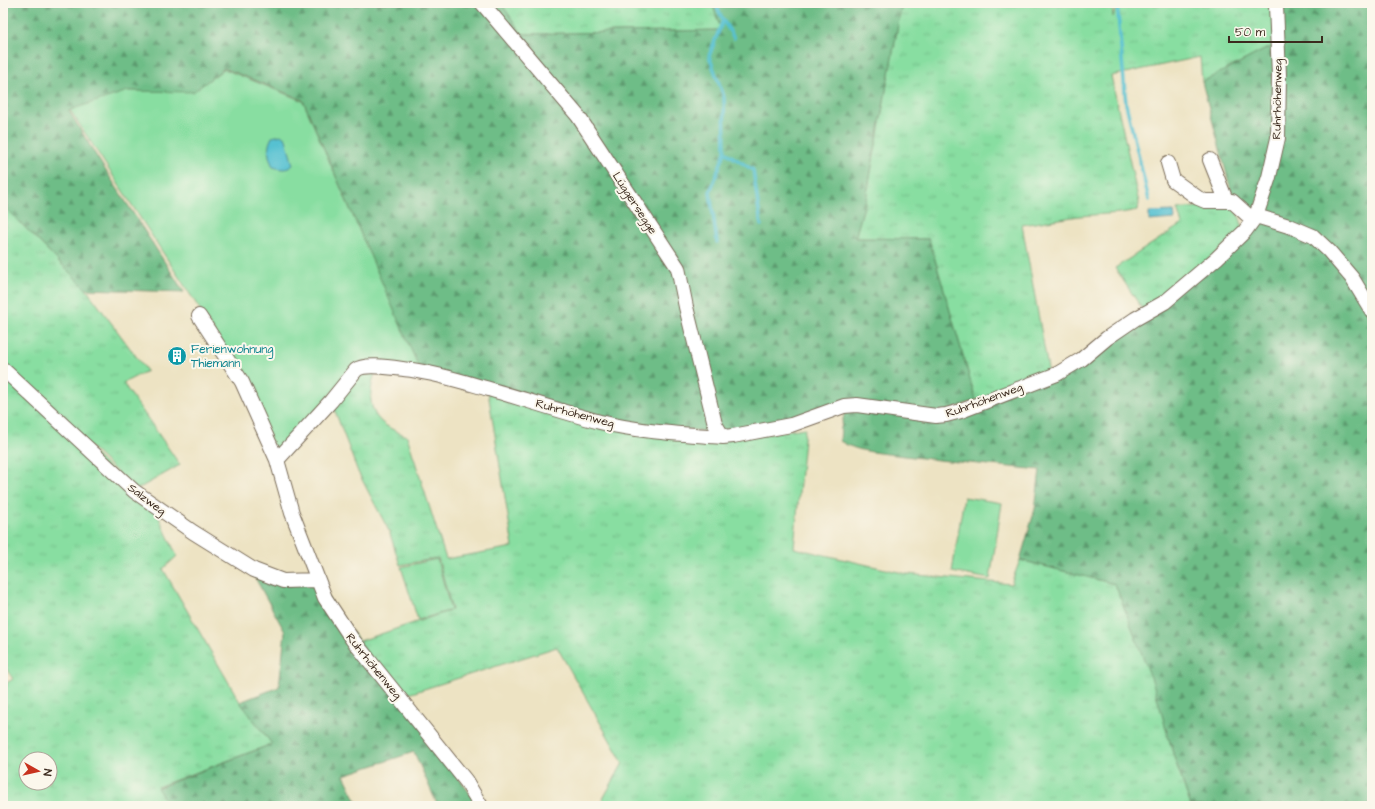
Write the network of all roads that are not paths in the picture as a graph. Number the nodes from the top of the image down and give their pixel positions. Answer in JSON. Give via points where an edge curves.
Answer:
{"nodes":[{"id":1,"x":482,"y":3,"type":"edge"},
{"id":2,"x":1277,"y":3,"type":"edge"},
{"id":3,"x":1210,"y":160,"type":"dead end"},
{"id":4,"x":1168,"y":163,"type":"dead end"},
{"id":5,"x":1226,"y":200,"type":"junction"},
{"id":6,"x":1255,"y":218,"type":"junction"},
{"id":7,"x":1372,"y":311,"type":"edge"},
{"id":8,"x":199,"y":316,"type":"dead end"},
{"id":9,"x":3,"y":369,"type":"edge"},
{"id":10,"x":723,"y":436,"type":"junction"},
{"id":11,"x":278,"y":460,"type":"junction"},
{"id":12,"x":317,"y":580,"type":"junction"},
{"id":13,"x":482,"y":806,"type":"edge"}],
"edges":[{"from":1,"to":10,"type":"street","name":"Lüggersegge","via":[[578,116],[678,268],[715,424]]},
{"from":2,"to":6,"type":"street","name":"Ruhrhöhenweg","via":[[1278,138],[1269,177]]},
{"from":3,"to":5,"type":"street"},
{"from":4,"to":5,"type":"street","via":[[1173,180],[1198,198],[1205,201]]},
{"from":5,"to":6,"type":"street","via":[[1232,201]]},
{"from":6,"to":7,"type":"street","via":[[1292,227],[1313,236],[1352,278]]},
{"from":6,"to":10,"type":"street","name":"Ruhrhöhenweg","via":[[1217,258],[1165,302],[1107,338],[1082,359],[1057,374],[946,415],[936,416],[856,405],[844,406],[792,425]]},
{"from":8,"to":11,"type":"street","via":[[242,382]]},
{"from":9,"to":12,"type":"street","name":"Salzweg","via":[[134,491],[193,532],[254,570],[283,581]]},
{"from":10,"to":11,"type":"street","name":"Ruhrhöhenweg","via":[[662,432],[601,422],[425,372],[358,367]]},
{"from":11,"to":12,"type":"street","name":"Ruhrhöhenweg","via":[[292,513]]},
{"from":12,"to":13,"type":"street","name":"Ruhrhöhenweg","via":[[325,598],[352,639],[466,781]]}]}
